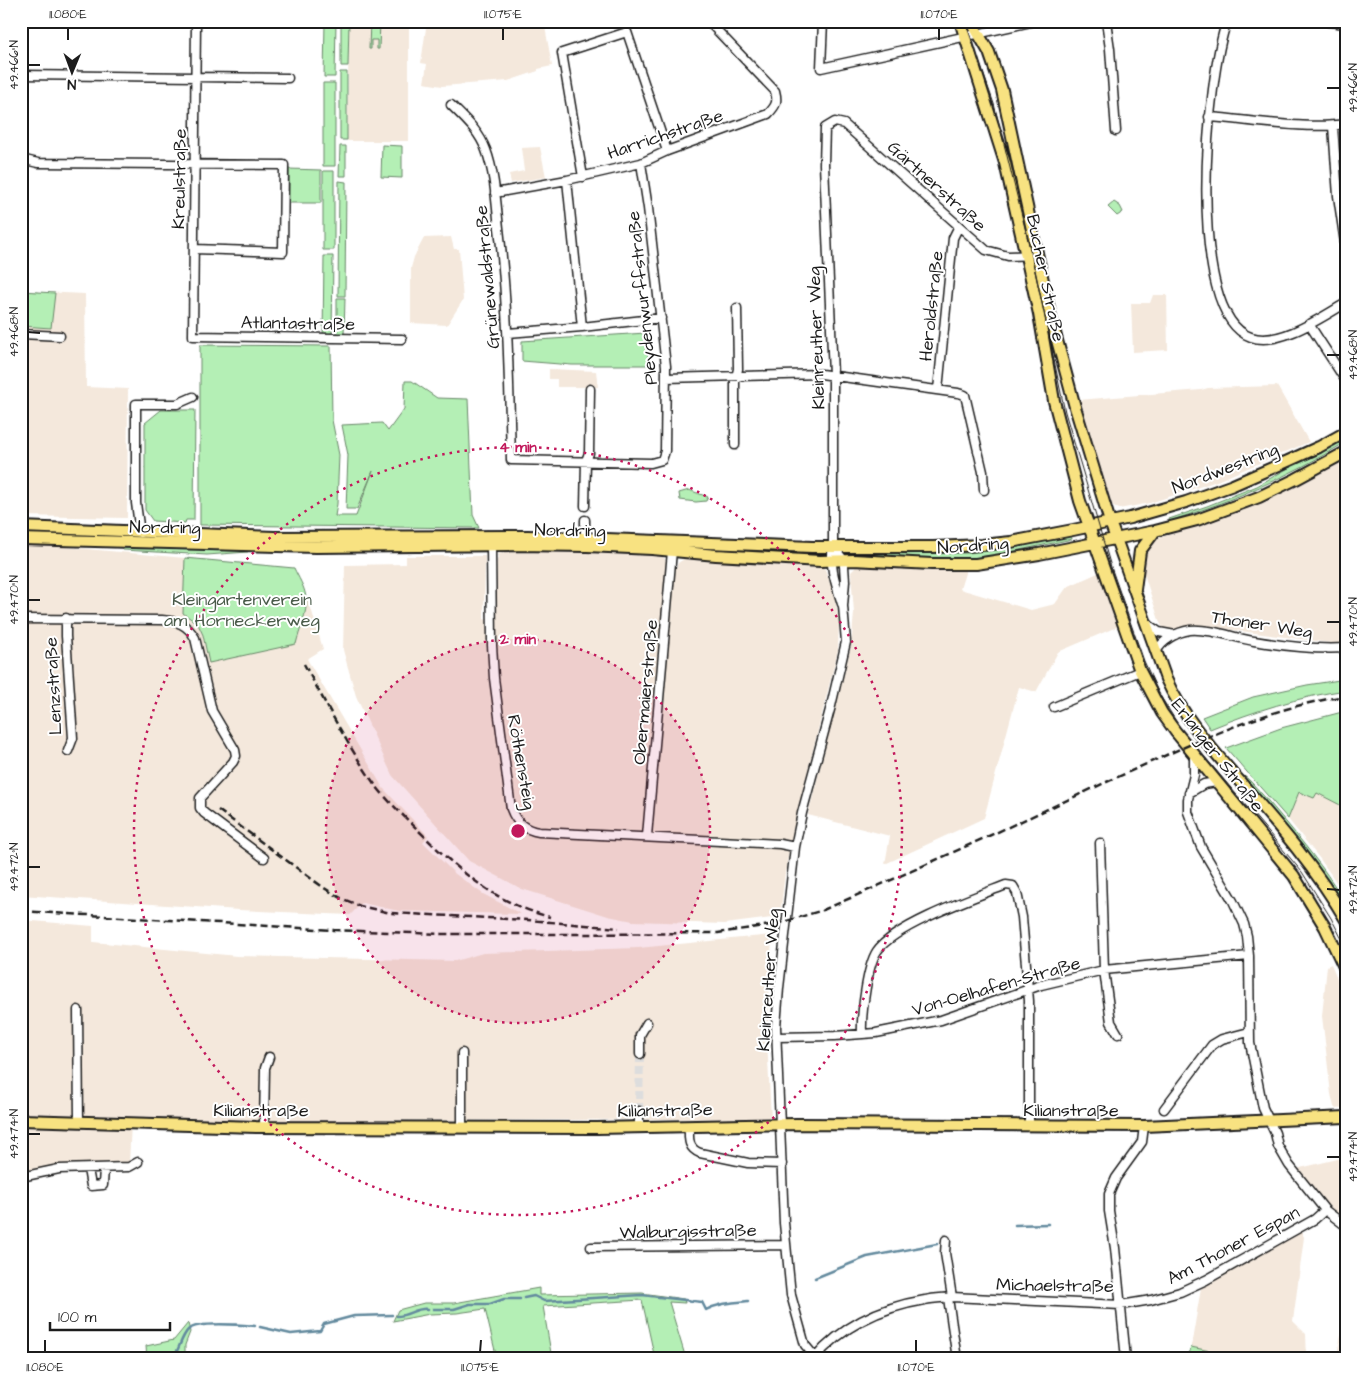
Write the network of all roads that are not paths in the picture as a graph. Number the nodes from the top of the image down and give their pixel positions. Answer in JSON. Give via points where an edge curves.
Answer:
{"nodes":[{"id":1,"x":196,"y":21,"type":"edge"},
{"id":2,"x":708,"y":21,"type":"edge"},
{"id":3,"x":823,"y":21,"type":"edge"},
{"id":4,"x":960,"y":21,"type":"edge"},
{"id":5,"x":972,"y":21,"type":"edge"},
{"id":6,"x":1036,"y":21,"type":"edge"},
{"id":7,"x":1106,"y":21,"type":"edge"},
{"id":8,"x":1227,"y":21,"type":"edge"},
{"id":9,"x":1322,"y":21,"type":"edge"},
{"id":10,"x":1346,"y":24,"type":"edge"},
{"id":11,"x":979,"y":34,"type":"junction"},
{"id":12,"x":964,"y":37,"type":"junction"},
{"id":13,"x":21,"y":74,"type":"edge"},
{"id":14,"x":196,"y":77,"type":"junction"},
{"id":15,"x":288,"y":78,"type":"dead end"},
{"id":16,"x":451,"y":105,"type":"dead end"},
{"id":17,"x":1209,"y":117,"type":"junction"},
{"id":18,"x":1346,"y":124,"type":"edge"},
{"id":19,"x":1333,"y":126,"type":"junction"},
{"id":20,"x":825,"y":128,"type":"joint"},
{"id":21,"x":1116,"y":131,"type":"dead end"},
{"id":22,"x":667,"y":151,"type":"junction"},
{"id":23,"x":21,"y":160,"type":"edge"},
{"id":24,"x":641,"y":163,"type":"junction"},
{"id":25,"x":194,"y":165,"type":"junction"},
{"id":26,"x":584,"y":177,"type":"junction"},
{"id":27,"x":567,"y":180,"type":"junction"},
{"id":28,"x":495,"y":193,"type":"junction"},
{"id":29,"x":959,"y":226,"type":"junction"},
{"id":30,"x":194,"y":249,"type":"junction"},
{"id":31,"x":1346,"y":250,"type":"edge"},
{"id":32,"x":1031,"y":255,"type":"junction"},
{"id":33,"x":1346,"y":303,"type":"edge"},
{"id":34,"x":737,"y":308,"type":"dead end"},
{"id":35,"x":661,"y":318,"type":"junction"},
{"id":36,"x":1309,"y":324,"type":"junction"},
{"id":37,"x":582,"y":327,"type":"junction"},
{"id":38,"x":508,"y":333,"type":"junction"},
{"id":39,"x":21,"y":334,"type":"edge"},
{"id":40,"x":60,"y":336,"type":"dead end"},
{"id":41,"x":193,"y":336,"type":"joint"},
{"id":42,"x":402,"y":339,"type":"dead end"},
{"id":43,"x":833,"y":375,"type":"junction"},
{"id":44,"x":737,"y":376,"type":"junction"},
{"id":45,"x":666,"y":378,"type":"junction"},
{"id":46,"x":1346,"y":381,"type":"edge"},
{"id":47,"x":590,"y":389,"type":"dead end"},
{"id":48,"x":938,"y":390,"type":"junction"},
{"id":49,"x":193,"y":397,"type":"dead end"},
{"id":50,"x":1346,"y":432,"type":"edge"},
{"id":51,"x":735,"y":445,"type":"dead end"},
{"id":52,"x":1346,"y":452,"type":"edge"},
{"id":53,"x":586,"y":461,"type":"junction"},
{"id":54,"x":984,"y":490,"type":"dead end"},
{"id":55,"x":585,"y":506,"type":"dead end"},
{"id":56,"x":585,"y":520,"type":"dead end"},
{"id":57,"x":1110,"y":522,"type":"junction"},
{"id":58,"x":21,"y":527,"type":"edge"},
{"id":59,"x":1088,"y":527,"type":"junction"},
{"id":60,"x":1154,"y":530,"type":"junction"},
{"id":61,"x":140,"y":533,"type":"junction"},
{"id":62,"x":585,"y":537,"type":"junction"},
{"id":63,"x":21,"y":539,"type":"edge"},
{"id":64,"x":1116,"y":539,"type":"junction"},
{"id":65,"x":1094,"y":543,"type":"junction"},
{"id":66,"x":491,"y":545,"type":"junction"},
{"id":67,"x":833,"y":547,"type":"junction"},
{"id":68,"x":672,"y":551,"type":"junction"},
{"id":69,"x":844,"y":560,"type":"junction"},
{"id":70,"x":830,"y":561,"type":"junction"},
{"id":71,"x":1134,"y":592,"type":"junction"},
{"id":72,"x":843,"y":606,"type":"junction"},
{"id":73,"x":66,"y":618,"type":"junction"},
{"id":74,"x":21,"y":619,"type":"edge"},
{"id":75,"x":1146,"y":623,"type":"junction"},
{"id":76,"x":1175,"y":634,"type":"junction"},
{"id":77,"x":1346,"y":648,"type":"edge"},
{"id":78,"x":1156,"y":652,"type":"junction"},
{"id":79,"x":1140,"y":671,"type":"junction"},
{"id":80,"x":1054,"y":707,"type":"dead end"},
{"id":81,"x":68,"y":751,"type":"dead end"},
{"id":82,"x":1194,"y":756,"type":"junction"},
{"id":83,"x":1217,"y":782,"type":"junction"},
{"id":84,"x":1190,"y":793,"type":"junction"},
{"id":85,"x":647,"y":836,"type":"junction"},
{"id":86,"x":1100,"y":843,"type":"dead end"},
{"id":87,"x":795,"y":847,"type":"junction"},
{"id":88,"x":264,"y":858,"type":"dead end"},
{"id":89,"x":1346,"y":920,"type":"edge"},
{"id":90,"x":1249,"y":956,"type":"junction"},
{"id":91,"x":1104,"y":970,"type":"junction"},
{"id":92,"x":1346,"y":972,"type":"edge"},
{"id":93,"x":1029,"y":990,"type":"junction"},
{"id":94,"x":78,"y":1010,"type":"dead end"},
{"id":95,"x":647,"y":1023,"type":"dead end"},
{"id":96,"x":1249,"y":1032,"type":"junction"},
{"id":97,"x":862,"y":1034,"type":"junction"},
{"id":98,"x":1118,"y":1034,"type":"dead end"},
{"id":99,"x":776,"y":1037,"type":"junction"},
{"id":100,"x":462,"y":1053,"type":"dead end"},
{"id":101,"x":640,"y":1054,"type":"tunnel mouth"},
{"id":102,"x":269,"y":1057,"type":"dead end"},
{"id":103,"x":1164,"y":1109,"type":"dead end"},
{"id":104,"x":639,"y":1112,"type":"tunnel mouth"},
{"id":105,"x":1346,"y":1112,"type":"edge"},
{"id":106,"x":1346,"y":1117,"type":"edge"},
{"id":107,"x":1310,"y":1118,"type":"junction"},
{"id":108,"x":21,"y":1120,"type":"edge"},
{"id":109,"x":1269,"y":1121,"type":"junction"},
{"id":110,"x":79,"y":1122,"type":"junction"},
{"id":111,"x":780,"y":1124,"type":"junction"},
{"id":112,"x":689,"y":1126,"type":"junction"},
{"id":113,"x":1029,"y":1126,"type":"junction"},
{"id":114,"x":1144,"y":1126,"type":"junction"},
{"id":115,"x":264,"y":1127,"type":"junction"},
{"id":116,"x":462,"y":1127,"type":"junction"},
{"id":117,"x":639,"y":1128,"type":"junction"},
{"id":118,"x":138,"y":1162,"type":"dead end"},
{"id":119,"x":782,"y":1164,"type":"junction"},
{"id":120,"x":104,"y":1168,"type":"junction"},
{"id":121,"x":88,"y":1169,"type":"junction"},
{"id":122,"x":21,"y":1177,"type":"edge"},
{"id":123,"x":1325,"y":1210,"type":"junction"},
{"id":124,"x":1346,"y":1226,"type":"edge"},
{"id":125,"x":946,"y":1240,"type":"dead end"},
{"id":126,"x":786,"y":1245,"type":"junction"},
{"id":127,"x":591,"y":1247,"type":"dead end"},
{"id":128,"x":950,"y":1298,"type":"junction"},
{"id":129,"x":1121,"y":1305,"type":"junction"},
{"id":130,"x":814,"y":1358,"type":"edge"},
{"id":131,"x":956,"y":1359,"type":"edge"},
{"id":132,"x":1126,"y":1359,"type":"edge"}],
"edges":[{"from":1,"to":14,"type":"street","name":"Kreulstraße"},
{"from":2,"to":22,"type":"street","name":"Harrichstraße","via":[[775,91],[776,106],[768,114]]},
{"from":3,"to":12,"type":"street","via":[[821,68]]},
{"from":4,"to":12,"type":"main road","name":"Bucher Straße"},
{"from":5,"to":11,"type":"main road","name":"Bucher Straße"},
{"from":6,"to":11,"type":"street"},
{"from":7,"to":21,"type":"street"},
{"from":8,"to":17,"type":"street"},
{"from":9,"to":10,"type":"street"},
{"from":11,"to":12,"type":"street"},
{"from":11,"to":32,"type":"main road","name":"Bucher Straße","via":[[1002,90]]},
{"from":12,"to":32,"type":"main road","name":"Bucher Straße"},
{"from":13,"to":14,"type":"street"},
{"from":14,"to":15,"type":"street"},
{"from":14,"to":25,"type":"street","name":"Kreulstraße"},
{"from":16,"to":28,"type":"street","name":"Grünewaldstraße","via":[[480,138],[486,150]]},
{"from":17,"to":19,"type":"street"},
{"from":17,"to":36,"type":"street","via":[[1206,186],[1210,249],[1217,289],[1227,315],[1238,329],[1257,339],[1282,336]]},
{"from":18,"to":19,"type":"street"},
{"from":19,"to":31,"type":"street"},
{"from":20,"to":29,"type":"street","name":"Gärtnerstraße","via":[[835,122],[844,124]]},
{"from":20,"to":43,"type":"street","name":"Kleinreuther Weg"},
{"from":22,"to":24,"type":"street","name":"Harrichstraße"},
{"from":22,"to":26,"type":"street","via":[[627,32],[562,53]]},
{"from":23,"to":25,"type":"street","via":[[38,163]]},
{"from":24,"to":26,"type":"street","name":"Harrichstraße"},
{"from":24,"to":35,"type":"street","name":"Pleydenwurffstraße"},
{"from":25,"to":30,"type":"street","name":"Kreulstraße"},
{"from":25,"to":30,"type":"street","via":[[284,165],[283,252]]},
{"from":26,"to":27,"type":"street","name":"Harrichstraße"},
{"from":27,"to":28,"type":"street","name":"Harrichstraße"},
{"from":27,"to":37,"type":"street"},
{"from":28,"to":38,"type":"street","name":"Grünewaldstraße"},
{"from":29,"to":32,"type":"street","name":"Gärtnerstraße","via":[[986,250],[1008,256]]},
{"from":29,"to":48,"type":"street","name":"Heroldstraße","via":[[953,238]]},
{"from":30,"to":41,"type":"street","name":"Kreulstraße"},
{"from":32,"to":57,"type":"main road","name":"Bucher Straße"},
{"from":32,"to":59,"type":"main road","name":"Bucher Straße","via":[[1054,401]]},
{"from":33,"to":36,"type":"street"},
{"from":34,"to":44,"type":"street"},
{"from":35,"to":37,"type":"street"},
{"from":35,"to":45,"type":"street","name":"Pleydenwurffstraße"},
{"from":36,"to":46,"type":"street"},
{"from":37,"to":38,"type":"street"},
{"from":38,"to":53,"type":"street","name":"Grünewaldstraße","via":[[511,460]]},
{"from":39,"to":40,"type":"street"},
{"from":41,"to":42,"type":"street","name":"Atlantastraße"},
{"from":43,"to":44,"type":"street"},
{"from":43,"to":48,"type":"street"},
{"from":43,"to":67,"type":"street","name":"Kleinreuther Weg"},
{"from":44,"to":45,"type":"street"},
{"from":44,"to":51,"type":"street"},
{"from":45,"to":53,"type":"street","name":"Pleydenwurffstraße","via":[[665,451],[662,460],[652,463]]},
{"from":47,"to":53,"type":"street","via":[[589,453]]},
{"from":48,"to":54,"type":"street","via":[[965,395],[983,472]]},
{"from":49,"to":61,"type":"street","via":[[177,404],[136,404],[136,503]]},
{"from":50,"to":57,"type":"main road","name":"Nordwestring","via":[[1233,485],[1186,502]]},
{"from":52,"to":60,"type":"main road","name":"Nordwestring","via":[[1249,501],[1197,520]]},
{"from":53,"to":55,"type":"street"},
{"from":56,"to":62,"type":"street"},
{"from":57,"to":59,"type":"main road","name":"Nordring"},
{"from":57,"to":64,"type":"main road","name":"Erlanger Straße"},
{"from":58,"to":61,"type":"main road","name":"Nordring"},
{"from":59,"to":65,"type":"main road","name":"Bucher Straße"},
{"from":59,"to":67,"type":"main road","name":"Nordring","via":[[989,545]]},
{"from":60,"to":64,"type":"main road","name":"Nordwestring"},
{"from":60,"to":71,"type":"main road","via":[[1140,551]]},
{"from":61,"to":62,"type":"main road","name":"Nordring","via":[[313,538]]},
{"from":62,"to":67,"type":"main road","name":"Nordring"},
{"from":63,"to":66,"type":"main road","name":"Nordring","via":[[316,547]]},
{"from":64,"to":65,"type":"main road","name":"Nordring"},
{"from":64,"to":71,"type":"main road","name":"Erlanger Straße"},
{"from":65,"to":69,"type":"main road","name":"Nordring","via":[[976,564]]},
{"from":65,"to":79,"type":"main road","name":"Erlanger Straße"},
{"from":66,"to":68,"type":"main road","name":"Nordring"},
{"from":66,"to":85,"type":"street","name":"Röthensteig","via":[[494,678],[513,814],[522,826],[530,830]]},
{"from":67,"to":69,"type":"street"},
{"from":67,"to":70,"type":"street","name":"Kleinreuther Weg"},
{"from":68,"to":70,"type":"main road","name":"Nordring"},
{"from":68,"to":85,"type":"street","name":"Obermaierstraße"},
{"from":69,"to":70,"type":"main road","name":"Nordring"},
{"from":69,"to":72,"type":"street","name":"Kleinreuther Weg"},
{"from":70,"to":72,"type":"street","name":"Kleinreuther Weg"},
{"from":71,"to":75,"type":"main road","name":"Erlanger Straße"},
{"from":72,"to":87,"type":"street","name":"Kleinreuther Weg","via":[[846,628],[844,652]]},
{"from":73,"to":74,"type":"street"},
{"from":73,"to":81,"type":"street","name":"Lenzstraße","via":[[73,738]]},
{"from":73,"to":88,"type":"street","via":[[171,621],[183,624],[192,633],[212,711],[236,756],[200,798],[200,808]]},
{"from":75,"to":76,"type":"street","name":"Thoner Weg","via":[[1159,632]]},
{"from":75,"to":78,"type":"main road","name":"Erlanger Straße"},
{"from":76,"to":77,"type":"street","name":"Thoner Weg","via":[[1202,630],[1287,646]]},
{"from":76,"to":78,"type":"street"},
{"from":78,"to":89,"type":"main road","name":"Erlanger Straße","via":[[1170,687],[1190,721],[1298,850]]},
{"from":79,"to":80,"type":"street"},
{"from":79,"to":82,"type":"main road","name":"Erlanger Straße","via":[[1166,719]]},
{"from":82,"to":83,"type":"main road","name":"Erlanger Straße"},
{"from":82,"to":84,"type":"street"},
{"from":83,"to":84,"type":"street","via":[[1204,784]]},
{"from":83,"to":92,"type":"main road","name":"Erlanger Straße","via":[[1294,876],[1322,922]]},
{"from":84,"to":90,"type":"street","via":[[1188,808],[1196,835],[1244,924]]},
{"from":85,"to":87,"type":"street","name":"Röthensteig"},
{"from":86,"to":91,"type":"street"},
{"from":87,"to":99,"type":"street","name":"Kleinreuther Weg","via":[[778,988]]},
{"from":90,"to":91,"type":"street","name":"Von-Oelhafen-Straße"},
{"from":90,"to":96,"type":"street"},
{"from":91,"to":93,"type":"street","name":"Von-Oelhafen-Straße"},
{"from":91,"to":98,"type":"street","name":"Von-Oelhafen-Straße","via":[[1111,1022]]},
{"from":93,"to":97,"type":"street","name":"Von-Oelhafen-Straße","via":[[942,1020]]},
{"from":93,"to":97,"type":"street","via":[[1017,893],[1013,886],[1006,885],[926,918],[877,951],[869,970]]},
{"from":93,"to":113,"type":"street"},
{"from":94,"to":110,"type":"street"},
{"from":95,"to":101,"type":"street","via":[[640,1035]]},
{"from":96,"to":103,"type":"street","via":[[1212,1045]]},
{"from":96,"to":109,"type":"street","via":[[1263,1108]]},
{"from":97,"to":99,"type":"street","name":"Von-Oelhafen-Straße"},
{"from":99,"to":111,"type":"street","name":"Kleinreuther Weg"},
{"from":100,"to":116,"type":"street"},
{"from":102,"to":115,"type":"street","via":[[265,1068]]},
{"from":104,"to":117,"type":"street"},
{"from":105,"to":107,"type":"main road","name":"Kilianstraße"},
{"from":106,"to":107,"type":"main road","name":"Kilianstraße"},
{"from":107,"to":109,"type":"main road","name":"Kilianstraße"},
{"from":108,"to":110,"type":"main road","name":"Kilianstraße"},
{"from":109,"to":114,"type":"main road","name":"Kilianstraße"},
{"from":109,"to":123,"type":"street","via":[[1289,1165]]},
{"from":110,"to":115,"type":"main road","name":"Kilianstraße"},
{"from":111,"to":112,"type":"main road","name":"Kilianstraße"},
{"from":111,"to":113,"type":"main road","name":"Kilianstraße"},
{"from":111,"to":119,"type":"street","name":"Kleinreuther Weg"},
{"from":112,"to":117,"type":"main road","name":"Kilianstraße"},
{"from":112,"to":119,"type":"street","via":[[690,1146],[700,1153],[748,1162]]},
{"from":113,"to":114,"type":"main road","name":"Kilianstraße"},
{"from":114,"to":129,"type":"street","name":"Michaelstraße","via":[[1142,1142],[1116,1178],[1109,1194]]},
{"from":115,"to":116,"type":"main road","name":"Kilianstraße"},
{"from":116,"to":117,"type":"main road","name":"Kilianstraße"},
{"from":118,"to":120,"type":"street","via":[[129,1167]]},
{"from":119,"to":126,"type":"street","name":"Kleinreuther Weg"},
{"from":120,"to":121,"type":"street"},
{"from":120,"to":121,"type":"street","via":[[103,1185],[91,1186]]},
{"from":121,"to":122,"type":"street"},
{"from":123,"to":124,"type":"street"},
{"from":123,"to":129,"type":"street","name":"Am Thoner Espan","via":[[1315,1219],[1206,1280],[1180,1292]]},
{"from":125,"to":128,"type":"street"},
{"from":126,"to":127,"type":"street","name":"Walburgisstraße"},
{"from":126,"to":130,"type":"street","name":"Kleinreuther Weg","via":[[791,1295],[806,1345]]},
{"from":128,"to":129,"type":"street","name":"Michaelstraße"},
{"from":128,"to":130,"type":"street","name":"Michaelstraße","via":[[905,1304],[864,1318]]},
{"from":128,"to":131,"type":"street"},
{"from":129,"to":132,"type":"street"}]}
